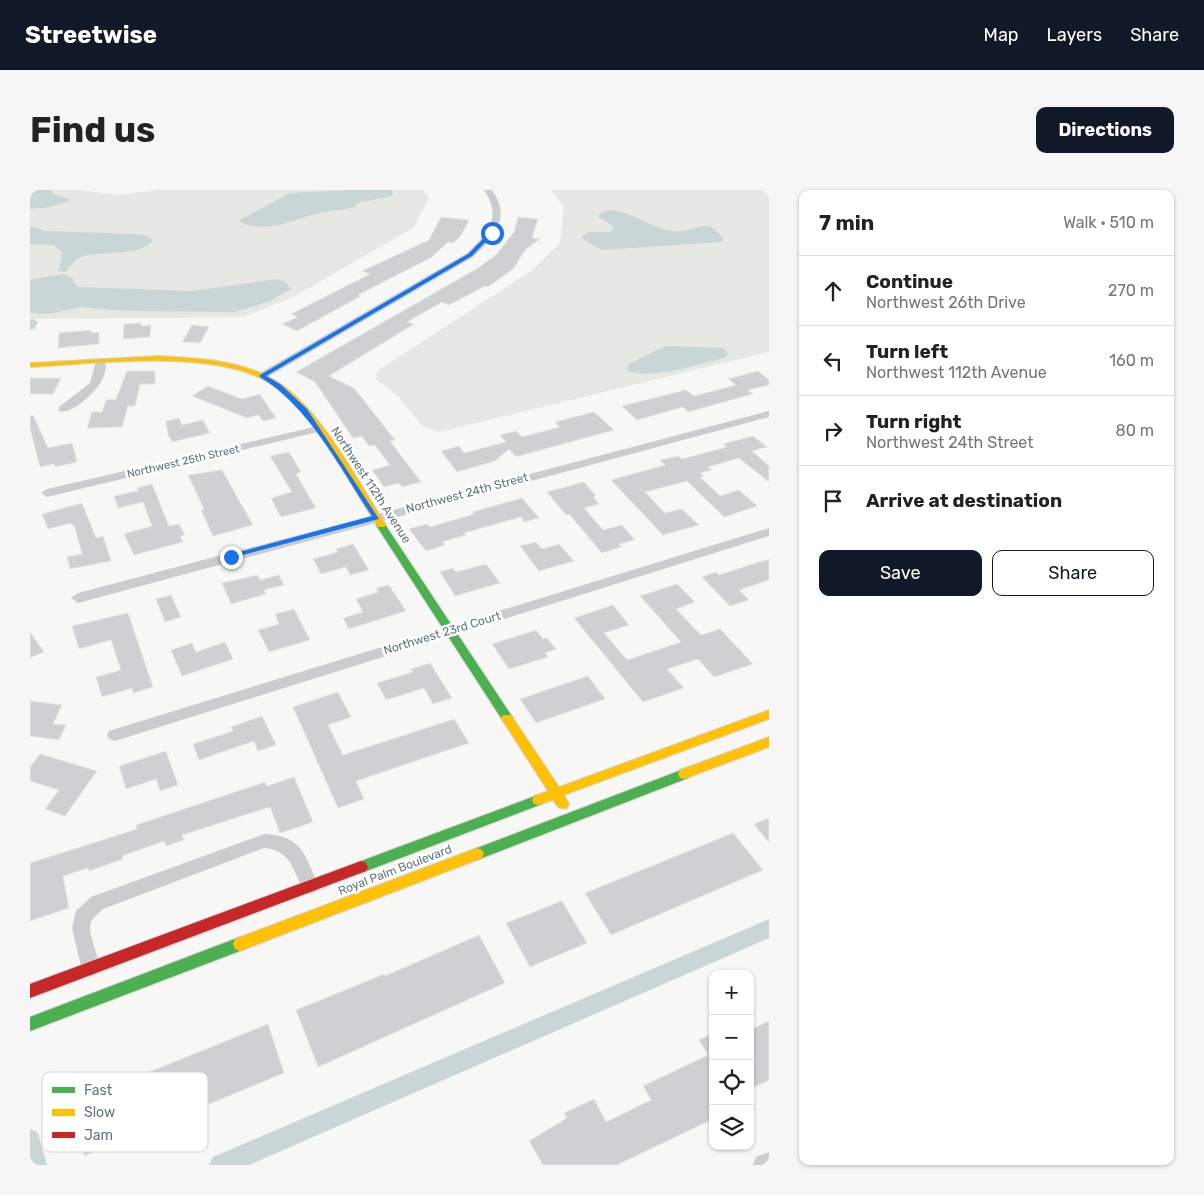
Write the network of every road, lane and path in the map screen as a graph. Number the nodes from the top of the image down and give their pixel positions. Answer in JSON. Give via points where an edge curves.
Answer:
{"nodes":[{"id":1,"x":488,"y":190,"type":"edge"},
{"id":2,"x":101,"y":361,"type":"junction"},
{"id":3,"x":30,"y":365,"type":"edge"},
{"id":4,"x":262,"y":376,"type":"junction"},
{"id":5,"x":63,"y":409,"type":"dead end"},
{"id":6,"x":769,"y":414,"type":"edge"},
{"id":7,"x":318,"y":429,"type":"junction"},
{"id":8,"x":47,"y":492,"type":"dead end"},
{"id":9,"x":376,"y":517,"type":"junction"},
{"id":10,"x":769,"y":532,"type":"edge"},
{"id":11,"x":78,"y":598,"type":"dead end"},
{"id":12,"x":448,"y":631,"type":"junction"},
{"id":13,"x":769,"y":714,"type":"edge"},
{"id":14,"x":115,"y":735,"type":"dead end"},
{"id":15,"x":769,"y":742,"type":"edge"},
{"id":16,"x":556,"y":794,"type":"junction"},
{"id":17,"x":571,"y":817,"type":"junction"},
{"id":18,"x":310,"y":886,"type":"junction"},
{"id":19,"x":90,"y":968,"type":"junction"},
{"id":20,"x":30,"y":991,"type":"edge"},
{"id":21,"x":30,"y":1024,"type":"edge"},
{"id":22,"x":769,"y":1163,"type":"edge"},
{"id":23,"x":764,"y":1165,"type":"edge"}],
"edges":[{"from":1,"to":4,"type":"street","via":[[497,207],[497,220],[492,233],[470,255]]},
{"from":2,"to":3,"type":"main road","name":"Northwest 112th Avenue"},
{"from":2,"to":4,"type":"main road","name":"Northwest 112th Avenue","via":[[164,356],[224,364]]},
{"from":2,"to":5,"type":"street","via":[[101,375],[94,385]]},
{"from":4,"to":7,"type":"main road","name":"Northwest 112th Avenue","via":[[293,398]]},
{"from":6,"to":9,"type":"street","name":"Northwest 24th Street"},
{"from":7,"to":8,"type":"street","name":"Northwest 25th Street"},
{"from":7,"to":9,"type":"main road","name":"Northwest 112th Avenue"},
{"from":9,"to":11,"type":"street","name":"Northwest 24th Street"},
{"from":9,"to":12,"type":"main road","name":"Northwest 112th Avenue"},
{"from":10,"to":12,"type":"street","name":"Northwest 23rd Court"},
{"from":12,"to":14,"type":"street","name":"Northwest 23rd Court"},
{"from":12,"to":16,"type":"main road","name":"Northwest 112th Avenue"},
{"from":13,"to":16,"type":"main road","name":"Royal Palm Boulevard"},
{"from":15,"to":17,"type":"main road","name":"Royal Palm Boulevard"},
{"from":16,"to":17,"type":"main road","name":"Northwest 112th Avenue"},
{"from":16,"to":18,"type":"main road","name":"Royal Palm Boulevard"},
{"from":17,"to":21,"type":"main road","name":"Royal Palm Boulevard"},
{"from":18,"to":19,"type":"main road","name":"Royal Palm Boulevard"},
{"from":18,"to":19,"type":"street","via":[[294,852],[282,842],[264,841],[97,903],[83,917]]},
{"from":19,"to":20,"type":"main road","name":"Royal Palm Boulevard"},
{"from":22,"to":23,"type":"street"}]}
